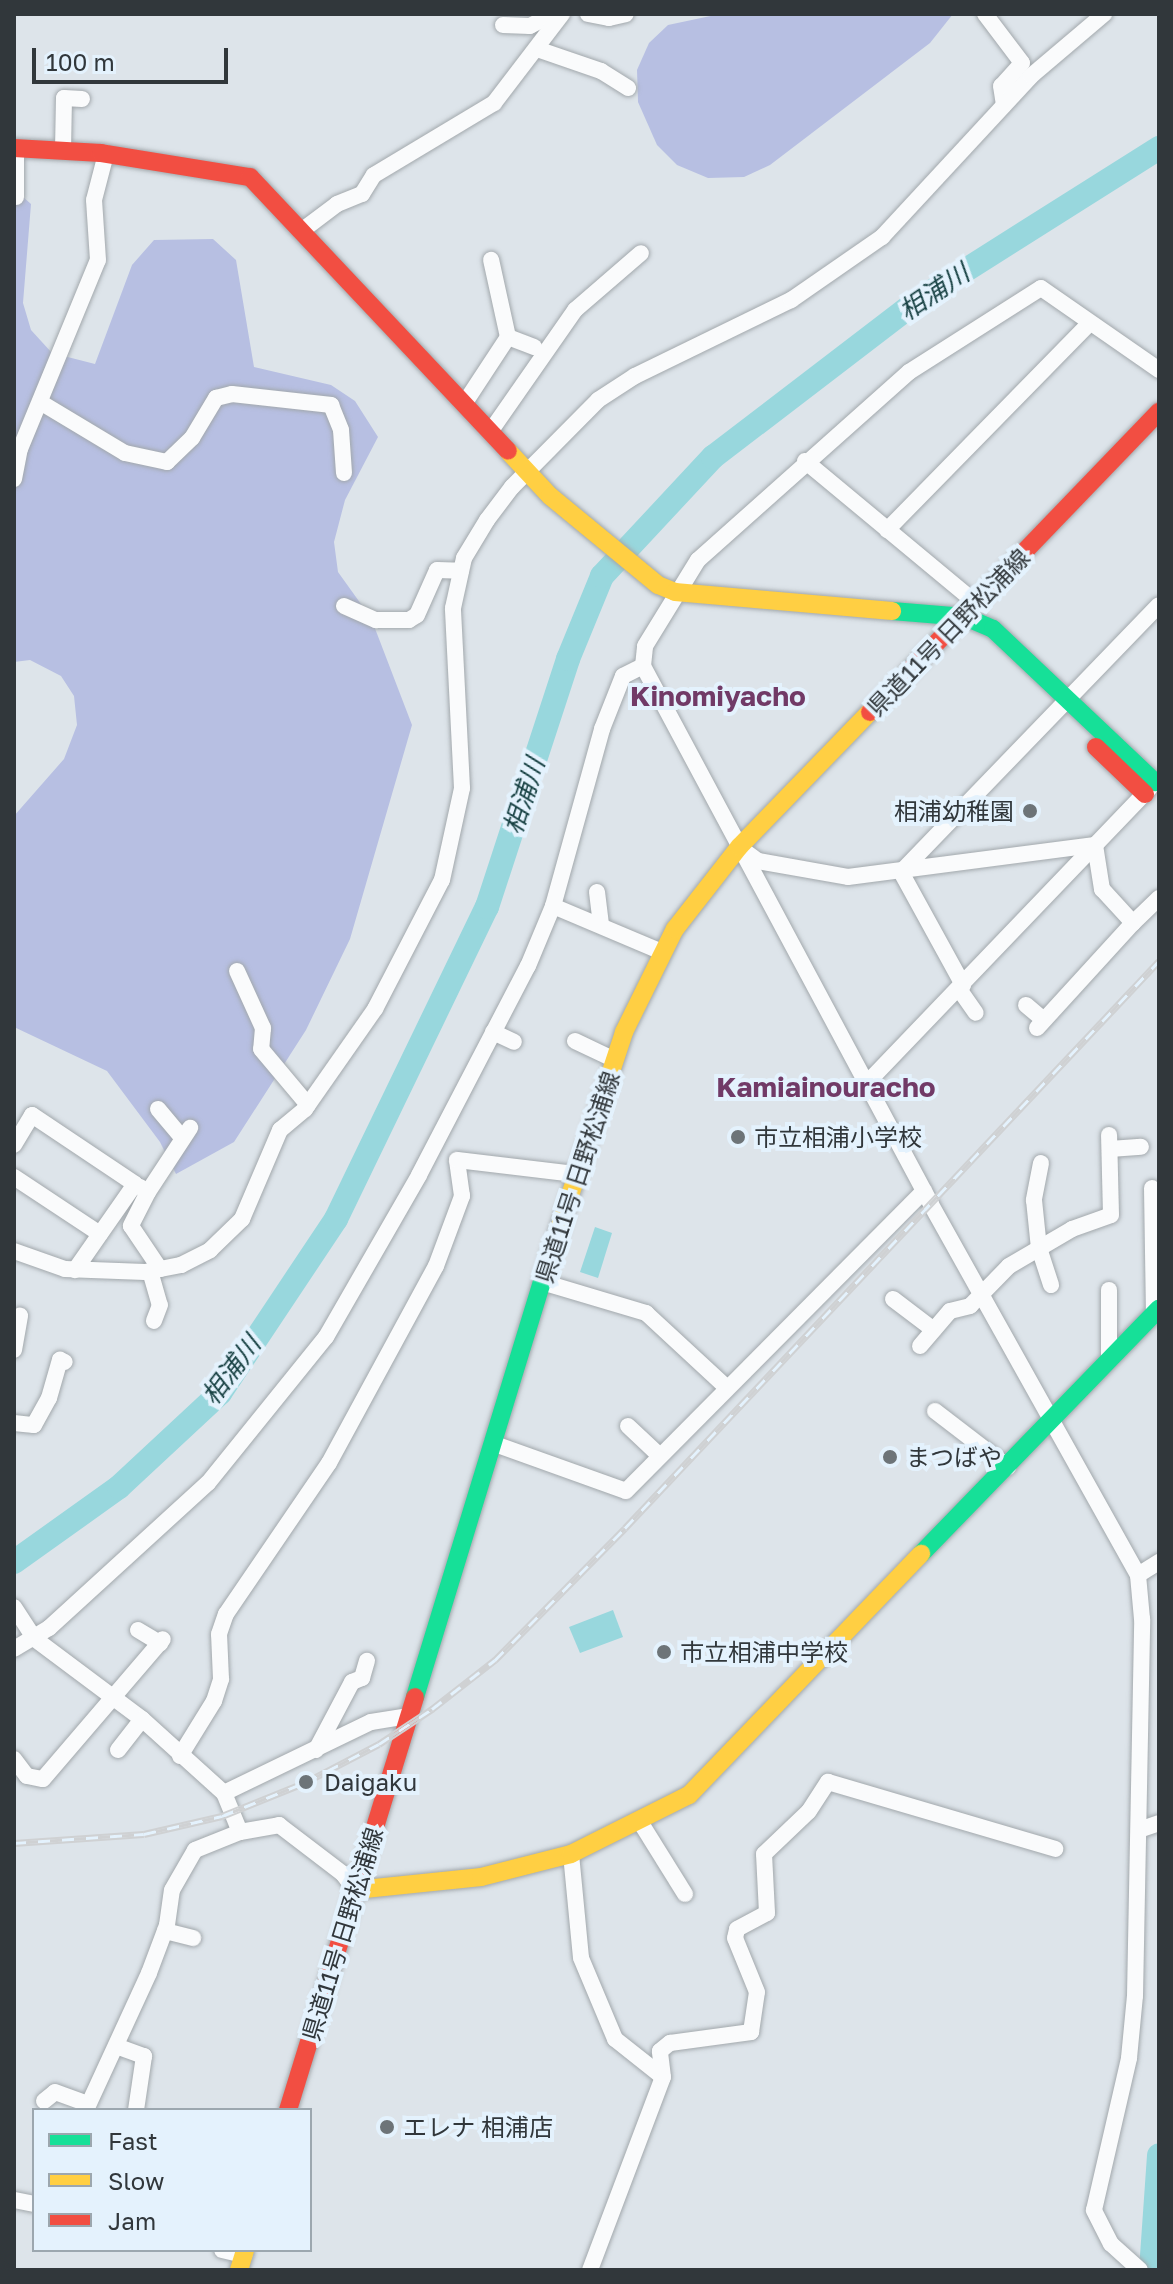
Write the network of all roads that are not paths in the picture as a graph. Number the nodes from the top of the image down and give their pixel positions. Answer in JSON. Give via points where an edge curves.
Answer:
{"nodes":[{"id":1,"x":588,"y":14,"type":"edge"},
{"id":2,"x":985,"y":14,"type":"edge"},
{"id":3,"x":1104,"y":14,"type":"edge"},
{"id":4,"x":557,"y":15,"type":"edge"},
{"id":5,"x":619,"y":15,"type":"edge"},
{"id":6,"x":503,"y":25,"type":"dead end"},
{"id":7,"x":537,"y":49,"type":"junction"},
{"id":8,"x":628,"y":88,"type":"dead end"},
{"id":9,"x":82,"y":99,"type":"dead end"},
{"id":10,"x":1004,"y":105,"type":"junction"},
{"id":11,"x":15,"y":148,"type":"edge"},
{"id":12,"x":63,"y":150,"type":"junction"},
{"id":13,"x":106,"y":154,"type":"junction"},
{"id":14,"x":16,"y":197,"type":"dead end"},
{"id":15,"x":304,"y":229,"type":"junction"},
{"id":16,"x":641,"y":253,"type":"dead end"},
{"id":17,"x":491,"y":260,"type":"dead end"},
{"id":18,"x":1090,"y":323,"type":"junction"},
{"id":19,"x":508,"y":337,"type":"junction"},
{"id":20,"x":534,"y":347,"type":"dead end"},
{"id":21,"x":1159,"y":370,"type":"edge"},
{"id":22,"x":40,"y":402,"type":"junction"},
{"id":23,"x":464,"y":404,"type":"junction"},
{"id":24,"x":1159,"y":412,"type":"edge"},
{"id":25,"x":490,"y":432,"type":"junction"},
{"id":26,"x":805,"y":461,"type":"junction"},
{"id":27,"x":344,"y":473,"type":"dead end"},
{"id":28,"x":527,"y":473,"type":"junction"},
{"id":29,"x":14,"y":479,"type":"edge"},
{"id":30,"x":887,"y":530,"type":"junction"},
{"id":31,"x":461,"y":571,"type":"junction"},
{"id":32,"x":667,"y":588,"type":"junction"},
{"id":33,"x":1159,"y":605,"type":"edge"},
{"id":34,"x":344,"y":606,"type":"dead end"},
{"id":35,"x":971,"y":610,"type":"junction"},
{"id":36,"x":643,"y":666,"type":"junction"},
{"id":37,"x":1061,"y":704,"type":"junction"},
{"id":38,"x":1153,"y":785,"type":"edge"},
{"id":39,"x":1095,"y":845,"type":"junction"},
{"id":40,"x":739,"y":847,"type":"junction"},
{"id":41,"x":901,"y":872,"type":"junction"},
{"id":42,"x":597,"y":892,"type":"dead end"},
{"id":43,"x":1159,"y":898,"type":"edge"},
{"id":44,"x":553,"y":906,"type":"junction"},
{"id":45,"x":1133,"y":923,"type":"junction"},
{"id":46,"x":601,"y":925,"type":"junction"},
{"id":47,"x":662,"y":952,"type":"junction"},
{"id":48,"x":237,"y":971,"type":"dead end"},
{"id":49,"x":961,"y":987,"type":"junction"},
{"id":50,"x":1026,"y":1005,"type":"dead end"},
{"id":51,"x":976,"y":1013,"type":"dead end"},
{"id":52,"x":493,"y":1032,"type":"junction"},
{"id":53,"x":575,"y":1041,"type":"dead end"},
{"id":54,"x":514,"y":1042,"type":"dead end"},
{"id":55,"x":615,"y":1060,"type":"junction"},
{"id":56,"x":866,"y":1084,"type":"junction"},
{"id":57,"x":308,"y":1105,"type":"junction"},
{"id":58,"x":158,"y":1109,"type":"dead end"},
{"id":59,"x":442,"y":1130,"type":"junction"},
{"id":60,"x":14,"y":1145,"type":"edge"},
{"id":61,"x":1141,"y":1147,"type":"dead end"},
{"id":62,"x":457,"y":1160,"type":"junction"},
{"id":63,"x":1044,"y":1167,"type":"dead end"},
{"id":64,"x":575,"y":1174,"type":"junction"},
{"id":65,"x":14,"y":1177,"type":"edge"},
{"id":66,"x":142,"y":1188,"type":"junction"},
{"id":67,"x":1152,"y":1188,"type":"dead end"},
{"id":68,"x":924,"y":1191,"type":"junction"},
{"id":69,"x":100,"y":1234,"type":"junction"},
{"id":70,"x":1039,"y":1248,"type":"junction"},
{"id":71,"x":14,"y":1251,"type":"edge"},
{"id":72,"x":75,"y":1270,"type":"junction"},
{"id":73,"x":155,"y":1270,"type":"junction"},
{"id":74,"x":542,"y":1282,"type":"junction"},
{"id":75,"x":1051,"y":1285,"type":"dead end"},
{"id":76,"x":1109,"y":1290,"type":"dead end"},
{"id":77,"x":980,"y":1293,"type":"junction"},
{"id":78,"x":893,"y":1299,"type":"dead end"},
{"id":79,"x":162,"y":1310,"type":"dead end"},
{"id":80,"x":1157,"y":1311,"type":"edge"},
{"id":81,"x":20,"y":1316,"type":"dead end"},
{"id":82,"x":934,"y":1330,"type":"junction"},
{"id":83,"x":920,"y":1346,"type":"dead end"},
{"id":84,"x":14,"y":1350,"type":"edge"},
{"id":85,"x":1109,"y":1361,"type":"junction"},
{"id":86,"x":65,"y":1362,"type":"dead end"},
{"id":87,"x":727,"y":1388,"type":"junction"},
{"id":88,"x":935,"y":1411,"type":"dead end"},
{"id":89,"x":1052,"y":1422,"type":"junction"},
{"id":90,"x":14,"y":1423,"type":"edge"},
{"id":91,"x":628,"y":1426,"type":"dead end"},
{"id":92,"x":492,"y":1443,"type":"junction"},
{"id":93,"x":660,"y":1456,"type":"junction"},
{"id":94,"x":1008,"y":1467,"type":"junction"},
{"id":95,"x":1159,"y":1562,"type":"edge"},
{"id":96,"x":1138,"y":1575,"type":"junction"},
{"id":97,"x":14,"y":1607,"type":"edge"},
{"id":98,"x":138,"y":1630,"type":"dead end"},
{"id":99,"x":32,"y":1635,"type":"junction"},
{"id":100,"x":14,"y":1649,"type":"edge"},
{"id":101,"x":367,"y":1661,"type":"dead end"},
{"id":102,"x":113,"y":1698,"type":"junction"},
{"id":103,"x":408,"y":1716,"type":"junction"},
{"id":104,"x":142,"y":1719,"type":"junction"},
{"id":105,"x":118,"y":1750,"type":"dead end"},
{"id":106,"x":316,"y":1750,"type":"junction"},
{"id":107,"x":180,"y":1756,"type":"junction"},
{"id":108,"x":14,"y":1759,"type":"edge"},
{"id":109,"x":224,"y":1793,"type":"junction"},
{"id":110,"x":639,"y":1820,"type":"junction"},
{"id":111,"x":1159,"y":1823,"type":"edge"},
{"id":112,"x":1139,"y":1830,"type":"junction"},
{"id":113,"x":240,"y":1832,"type":"junction"},
{"id":114,"x":1055,"y":1849,"type":"dead end"},
{"id":115,"x":571,"y":1854,"type":"junction"},
{"id":116,"x":355,"y":1890,"type":"junction"},
{"id":117,"x":685,"y":1894,"type":"dead end"},
{"id":118,"x":165,"y":1931,"type":"junction"},
{"id":119,"x":193,"y":1938,"type":"dead end"},
{"id":120,"x":116,"y":2046,"type":"junction"},
{"id":121,"x":663,"y":2077,"type":"junction"},
{"id":122,"x":44,"y":2101,"type":"dead end"},
{"id":123,"x":87,"y":2107,"type":"edge"},
{"id":124,"x":136,"y":2108,"type":"edge"},
{"id":125,"x":289,"y":2108,"type":"edge"},
{"id":126,"x":590,"y":2270,"type":"edge"},
{"id":127,"x":1140,"y":2270,"type":"edge"}],
"edges":[{"from":1,"to":5,"type":"street"},
{"from":2,"to":10,"type":"street","via":[[1022,63],[1001,86]]},
{"from":3,"to":10,"type":"street"},
{"from":4,"to":6,"type":"street","via":[[530,26]]},
{"from":4,"to":7,"type":"street"},
{"from":7,"to":8,"type":"street","via":[[601,71]]},
{"from":7,"to":15,"type":"street","via":[[494,103],[374,175],[362,194],[337,204]]},
{"from":9,"to":12,"type":"street","via":[[64,98]]},
{"from":10,"to":28,"type":"street","via":[[882,237],[852,261],[791,300],[635,376],[598,400]]},
{"from":11,"to":12,"type":"street"},
{"from":11,"to":14,"type":"street"},
{"from":12,"to":13,"type":"street"},
{"from":13,"to":15,"type":"street","via":[[250,177]]},
{"from":13,"to":22,"type":"street","via":[[94,200],[98,260]]},
{"from":15,"to":23,"type":"street"},
{"from":16,"to":25,"type":"street","via":[[575,310]]},
{"from":17,"to":19,"type":"street"},
{"from":18,"to":21,"type":"street"},
{"from":18,"to":26,"type":"street","via":[[1041,288],[909,372]]},
{"from":18,"to":30,"type":"street"},
{"from":19,"to":20,"type":"street"},
{"from":19,"to":23,"type":"street"},
{"from":22,"to":27,"type":"street","via":[[125,453],[167,462],[192,438],[216,398],[232,394],[331,405],[341,430]]},
{"from":22,"to":29,"type":"street"},
{"from":23,"to":25,"type":"street"},
{"from":24,"to":35,"type":"street","name":"県道11号 日野松浦線"},
{"from":25,"to":28,"type":"street"},
{"from":26,"to":30,"type":"street"},
{"from":26,"to":32,"type":"street"},
{"from":28,"to":31,"type":"street","via":[[487,520]]},
{"from":28,"to":32,"type":"street"},
{"from":30,"to":35,"type":"street"},
{"from":31,"to":34,"type":"street","via":[[437,570],[417,615],[409,620],[376,620]]},
{"from":31,"to":57,"type":"street","via":[[453,608],[462,788],[442,880],[375,1009]]},
{"from":32,"to":35,"type":"street"},
{"from":32,"to":36,"type":"street"},
{"from":33,"to":37,"type":"street"},
{"from":35,"to":37,"type":"street"},
{"from":35,"to":40,"type":"street","name":"県道11号 日野松浦線"},
{"from":36,"to":40,"type":"street"},
{"from":36,"to":44,"type":"street","via":[[623,676],[602,729]]},
{"from":37,"to":38,"type":"street"},
{"from":37,"to":41,"type":"street"},
{"from":38,"to":39,"type":"street"},
{"from":39,"to":41,"type":"street"},
{"from":39,"to":45,"type":"street","via":[[1102,889]]},
{"from":39,"to":49,"type":"street"},
{"from":40,"to":41,"type":"street","via":[[758,861],[848,877]]},
{"from":40,"to":47,"type":"street","name":"県道11号 日野松浦線"},
{"from":40,"to":56,"type":"street"},
{"from":41,"to":49,"type":"street"},
{"from":42,"to":46,"type":"street"},
{"from":43,"to":45,"type":"street"},
{"from":44,"to":46,"type":"street"},
{"from":44,"to":52,"type":"street"},
{"from":45,"to":50,"type":"street","via":[[1040,1024]]},
{"from":46,"to":47,"type":"street"},
{"from":47,"to":55,"type":"street","name":"県道11号 日野松浦線"},
{"from":48,"to":57,"type":"street","via":[[263,1028],[261,1049]]},
{"from":49,"to":51,"type":"street"},
{"from":49,"to":56,"type":"street"},
{"from":52,"to":54,"type":"street"},
{"from":52,"to":59,"type":"street"},
{"from":53,"to":55,"type":"street"},
{"from":55,"to":64,"type":"street","name":"県道11号 日野松浦線"},
{"from":56,"to":68,"type":"street"},
{"from":57,"to":73,"type":"street","via":[[280,1130],[242,1219],[210,1250],[181,1265]]},
{"from":58,"to":66,"type":"street","via":[[186,1133]]},
{"from":59,"to":62,"type":"street"},
{"from":59,"to":99,"type":"street","via":[[326,1337],[241,1447],[169,1520]]},
{"from":60,"to":66,"type":"street","via":[[32,1115]]},
{"from":61,"to":70,"type":"street","via":[[1109,1142],[1111,1215]]},
{"from":62,"to":64,"type":"street"},
{"from":62,"to":107,"type":"street","via":[[462,1196],[436,1266],[329,1463],[226,1614],[219,1634],[221,1679],[214,1701]]},
{"from":63,"to":70,"type":"street","via":[[1034,1200]]},
{"from":64,"to":74,"type":"street","name":"県道11号 日野松浦線"},
{"from":65,"to":69,"type":"street"},
{"from":66,"to":69,"type":"street"},
{"from":66,"to":73,"type":"street","via":[[131,1226]]},
{"from":67,"to":80,"type":"street"},
{"from":68,"to":77,"type":"street"},
{"from":68,"to":87,"type":"street"},
{"from":69,"to":72,"type":"street"},
{"from":70,"to":75,"type":"street"},
{"from":70,"to":77,"type":"street"},
{"from":71,"to":72,"type":"street","via":[[36,1263]]},
{"from":72,"to":73,"type":"street"},
{"from":73,"to":79,"type":"street"},
{"from":74,"to":87,"type":"street","via":[[646,1313]]},
{"from":74,"to":92,"type":"street","name":"県道11号 日野松浦線"},
{"from":76,"to":85,"type":"street"},
{"from":77,"to":82,"type":"street","via":[[970,1306],[950,1311]]},
{"from":77,"to":89,"type":"street"},
{"from":78,"to":82,"type":"street"},
{"from":80,"to":85,"type":"street"},
{"from":81,"to":84,"type":"street"},
{"from":82,"to":83,"type":"street"},
{"from":85,"to":89,"type":"street"},
{"from":86,"to":90,"type":"street","via":[[60,1360],[34,1425]]},
{"from":87,"to":93,"type":"street"},
{"from":88,"to":94,"type":"street"},
{"from":89,"to":94,"type":"street"},
{"from":89,"to":96,"type":"street"},
{"from":91,"to":93,"type":"street"},
{"from":92,"to":93,"type":"street","via":[[626,1491]]},
{"from":92,"to":103,"type":"street","name":"県道11号 日野松浦線"},
{"from":94,"to":110,"type":"street","via":[[700,1785]]},
{"from":95,"to":96,"type":"street"},
{"from":96,"to":112,"type":"street"},
{"from":97,"to":99,"type":"street"},
{"from":98,"to":102,"type":"street","via":[[162,1641]]},
{"from":99,"to":100,"type":"street"},
{"from":99,"to":102,"type":"street"},
{"from":101,"to":106,"type":"street","via":[[362,1678],[352,1682]]},
{"from":102,"to":104,"type":"street"},
{"from":102,"to":108,"type":"street","via":[[43,1779],[27,1776]]},
{"from":103,"to":106,"type":"street","via":[[371,1722]]},
{"from":103,"to":116,"type":"street","name":"県道11号 日野松浦線"},
{"from":104,"to":105,"type":"street"},
{"from":104,"to":107,"type":"street"},
{"from":106,"to":109,"type":"street"},
{"from":107,"to":109,"type":"street"},
{"from":109,"to":113,"type":"street"},
{"from":110,"to":115,"type":"street"},
{"from":110,"to":117,"type":"street"},
{"from":111,"to":112,"type":"street"},
{"from":112,"to":127,"type":"street","via":[[1129,2058],[1094,2210],[1124,2259]]},
{"from":113,"to":116,"type":"street","via":[[279,1825],[343,1874]]},
{"from":113,"to":118,"type":"street","via":[[195,1850],[172,1890]]},
{"from":114,"to":121,"type":"street","via":[[828,1782],[809,1811],[764,1854],[767,1913],[737,1929],[735,1938],[757,1992],[751,2032],[670,2043],[660,2051]]},
{"from":115,"to":116,"type":"street","via":[[472,1878]]},
{"from":115,"to":121,"type":"street","via":[[581,1958],[615,2039]]},
{"from":116,"to":125,"type":"street","name":"県道11号 日野松浦線"},
{"from":118,"to":119,"type":"street"},
{"from":118,"to":120,"type":"street"},
{"from":120,"to":123,"type":"street"},
{"from":120,"to":124,"type":"street","via":[[144,2056]]},
{"from":121,"to":126,"type":"street"},
{"from":122,"to":123,"type":"street","via":[[55,2092]]}]}
